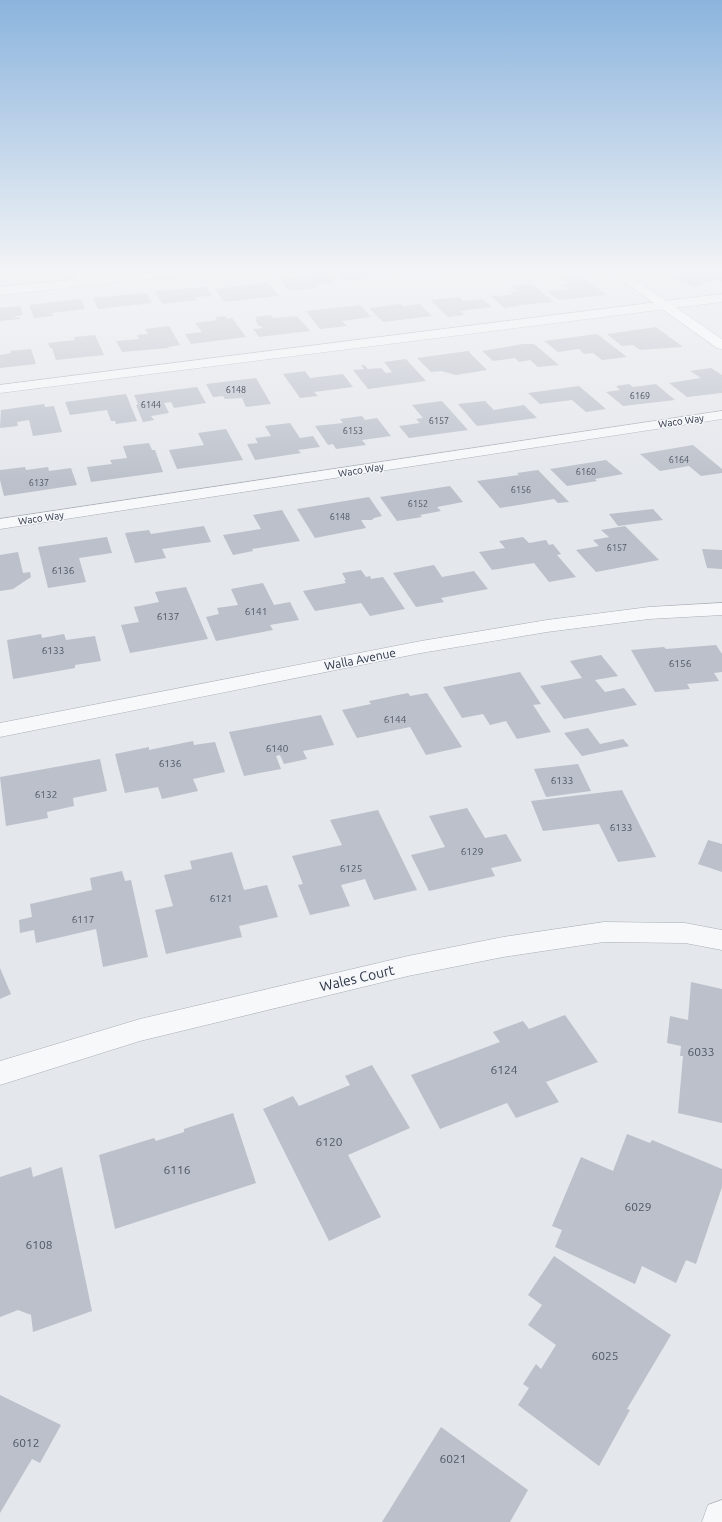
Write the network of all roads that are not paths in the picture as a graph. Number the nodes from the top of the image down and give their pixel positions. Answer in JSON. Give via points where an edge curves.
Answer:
{"nodes":[{"id":1,"x":376,"y":342,"type":"edge"},
{"id":2,"x":0,"y":389,"type":"edge"},
{"id":3,"x":722,"y":415,"type":"edge"},
{"id":4,"x":0,"y":524,"type":"edge"},
{"id":5,"x":722,"y":609,"type":"edge"},
{"id":6,"x":0,"y":730,"type":"edge"},
{"id":7,"x":722,"y":940,"type":"edge"},
{"id":8,"x":0,"y":1073,"type":"edge"}],
"edges":[{"from":1,"to":2,"type":"street"},
{"from":3,"to":4,"type":"street","name":"Waco Way"},
{"from":5,"to":6,"type":"street","name":"Walla Avenue","via":[[649,613],[548,626],[421,647]]},
{"from":7,"to":8,"type":"street","name":"Wales Court","via":[[685,933],[604,932],[503,947],[408,966],[140,1030]]}]}
